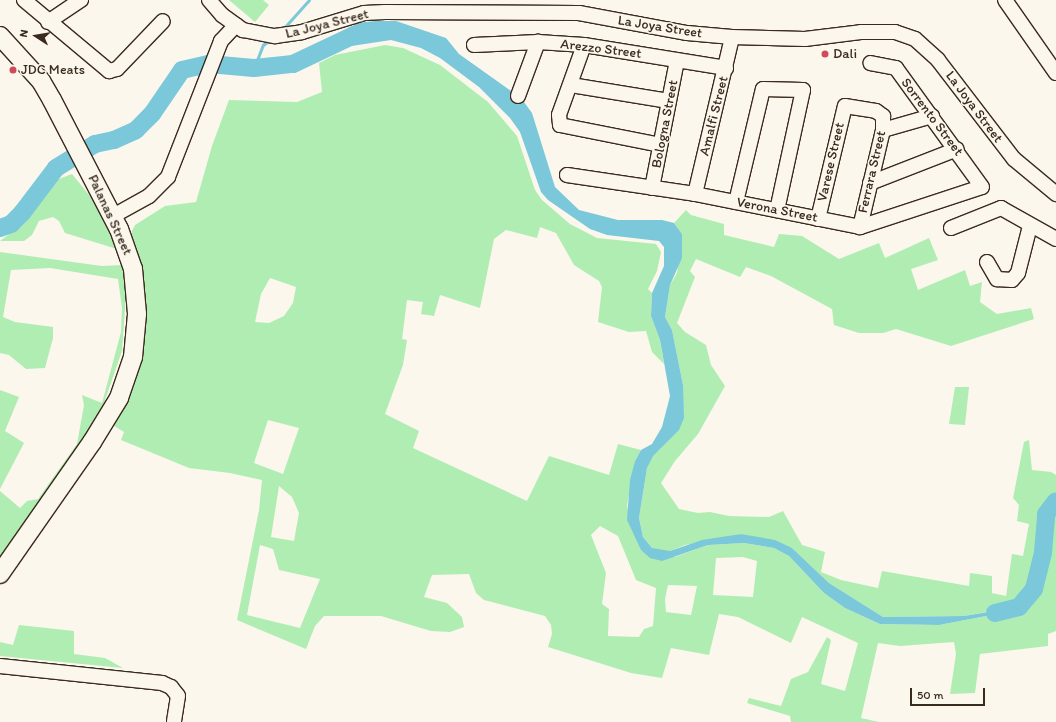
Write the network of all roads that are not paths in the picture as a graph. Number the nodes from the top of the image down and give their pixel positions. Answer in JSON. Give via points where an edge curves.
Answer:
{"nodes":[{"id":1,"x":24,"y":0,"type":"edge"},
{"id":2,"x":81,"y":0,"type":"edge"},
{"id":3,"x":209,"y":0,"type":"edge"},
{"id":4,"x":1005,"y":0,"type":"edge"},
{"id":5,"x":536,"y":6,"type":"edge"},
{"id":6,"x":163,"y":21,"type":"dead end"},
{"id":7,"x":48,"y":22,"type":"junction"},
{"id":8,"x":239,"y":27,"type":"junction"},
{"id":9,"x":0,"y":36,"type":"edge"},
{"id":10,"x":732,"y":37,"type":"junction"},
{"id":11,"x":538,"y":42,"type":"junction"},
{"id":12,"x":474,"y":45,"type":"dead end"},
{"id":13,"x":584,"y":45,"type":"junction"},
{"id":14,"x":677,"y":60,"type":"junction"},
{"id":15,"x":870,"y":63,"type":"dead end"},
{"id":16,"x":726,"y":68,"type":"junction"},
{"id":17,"x":1056,"y":73,"type":"edge"},
{"id":18,"x":571,"y":85,"type":"junction"},
{"id":19,"x":518,"y":96,"type":"dead end"},
{"id":20,"x":669,"y":100,"type":"junction"},
{"id":21,"x":932,"y":116,"type":"junction"},
{"id":22,"x":883,"y":123,"type":"junction"},
{"id":23,"x":660,"y":145,"type":"junction"},
{"id":24,"x":957,"y":149,"type":"junction"},
{"id":25,"x":567,"y":175,"type":"dead end"},
{"id":26,"x":870,"y":183,"type":"junction"},
{"id":27,"x":982,"y":187,"type":"joint"},
{"id":28,"x":652,"y":188,"type":"junction"},
{"id":29,"x":695,"y":194,"type":"junction"},
{"id":30,"x":1056,"y":194,"type":"edge"},
{"id":31,"x":736,"y":202,"type":"junction"},
{"id":32,"x":777,"y":210,"type":"junction"},
{"id":33,"x":113,"y":216,"type":"junction"},
{"id":34,"x":818,"y":219,"type":"junction"},
{"id":35,"x":1030,"y":226,"type":"junction"},
{"id":36,"x":860,"y":227,"type":"junction"},
{"id":37,"x":951,"y":228,"type":"dead end"},
{"id":38,"x":1056,"y":239,"type":"edge"},
{"id":39,"x":987,"y":262,"type":"dead end"},
{"id":40,"x":0,"y":574,"type":"edge"},
{"id":41,"x":0,"y":666,"type":"edge"},
{"id":42,"x":174,"y":722,"type":"edge"}],
"edges":[{"from":1,"to":7,"type":"street"},
{"from":2,"to":7,"type":"street"},
{"from":3,"to":8,"type":"street","name":"La Joya Street","via":[[222,15]]},
{"from":4,"to":17,"type":"street"},
{"from":5,"to":8,"type":"street","name":"La Joya Street","via":[[371,13],[275,36]]},
{"from":5,"to":10,"type":"street","name":"La Joya Street","via":[[680,32]]},
{"from":6,"to":7,"type":"street","via":[[117,69],[109,71]]},
{"from":8,"to":33,"type":"street","via":[[221,42],[168,177],[156,191]]},
{"from":9,"to":33,"type":"main road","name":"Palanas Street","via":[[40,81],[52,100]]},
{"from":10,"to":16,"type":"street","name":"Amalfi Street"},
{"from":10,"to":30,"type":"street","name":"La Joya Street","via":[[805,39],[879,31],[895,32],[915,39],[938,60],[1014,159]]},
{"from":11,"to":12,"type":"street","name":"Arezzo Street"},
{"from":11,"to":13,"type":"street","name":"Arezzo Street"},
{"from":11,"to":19,"type":"street"},
{"from":13,"to":14,"type":"street","name":"Arezzo Street"},
{"from":13,"to":18,"type":"street"},
{"from":14,"to":16,"type":"street","name":"Arezzo Street"},
{"from":14,"to":20,"type":"street","name":"Bologna Street"},
{"from":15,"to":21,"type":"street","name":"Sorrento Street","via":[[896,68]]},
{"from":16,"to":29,"type":"street","name":"Amalfi Street"},
{"from":18,"to":20,"type":"street"},
{"from":18,"to":23,"type":"street","via":[[559,119],[563,126]]},
{"from":20,"to":23,"type":"street","name":"Bologna Street"},
{"from":21,"to":22,"type":"street"},
{"from":21,"to":24,"type":"street","name":"Sorrento Street"},
{"from":22,"to":26,"type":"street","name":"Ferrara Street"},
{"from":22,"to":34,"type":"street","name":"Varese Street","via":[[876,111],[845,106]]},
{"from":23,"to":28,"type":"street","name":"Bologna Street"},
{"from":24,"to":26,"type":"street"},
{"from":24,"to":27,"type":"street","name":"Sorrento Street"},
{"from":25,"to":28,"type":"street","name":"Verona Street"},
{"from":26,"to":36,"type":"street","name":"Ferrara Street"},
{"from":27,"to":36,"type":"street","name":"Verona Street"},
{"from":28,"to":29,"type":"street","name":"Verona Street"},
{"from":29,"to":31,"type":"street","name":"Verona Street"},
{"from":31,"to":32,"type":"street","name":"Verona Street"},
{"from":31,"to":32,"type":"street","via":[[763,89],[803,90]]},
{"from":32,"to":34,"type":"street","name":"Verona Street"},
{"from":33,"to":40,"type":"main road","name":"Palanas Street","via":[[132,260],[136,292],[136,336],[127,378],[103,426]]},
{"from":34,"to":36,"type":"street","name":"Verona Street"},
{"from":35,"to":37,"type":"street","via":[[1001,208]]},
{"from":35,"to":38,"type":"street"},
{"from":35,"to":39,"type":"street","via":[[1018,274],[1012,280],[997,279]]},
{"from":41,"to":42,"type":"street","via":[[162,683],[171,687],[178,696]]}]}
